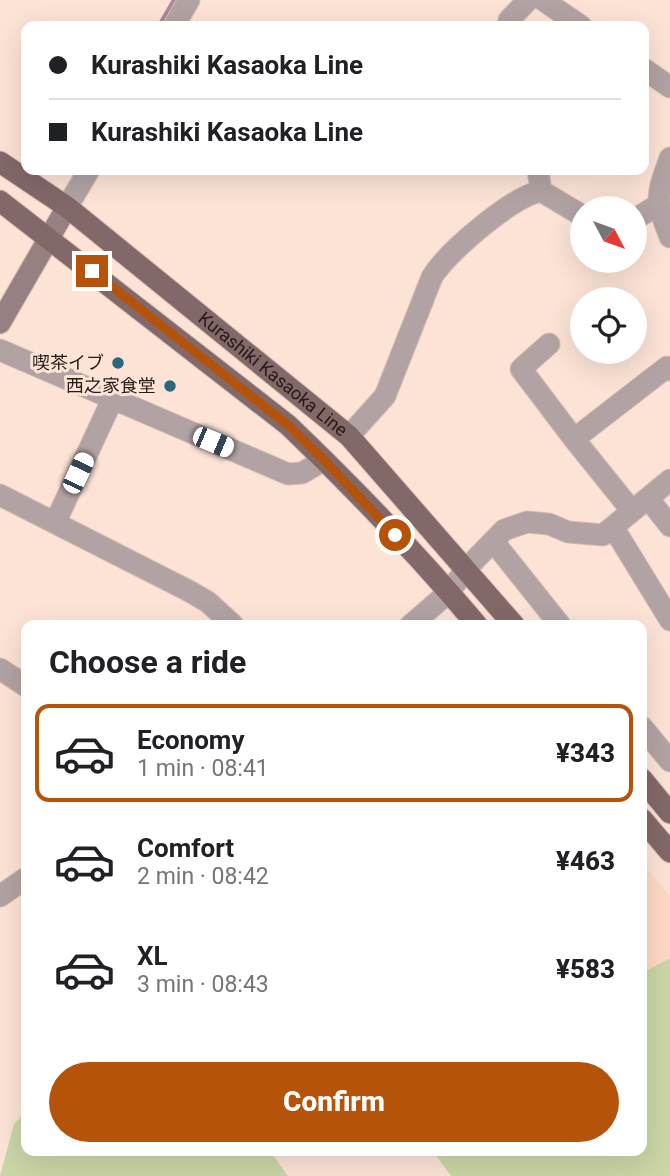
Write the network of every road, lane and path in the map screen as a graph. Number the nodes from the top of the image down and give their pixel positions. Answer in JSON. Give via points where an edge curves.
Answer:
{"nodes":[{"id":1,"x":189,"y":0,"type":"edge"},
{"id":2,"x":528,"y":0,"type":"edge"},
{"id":3,"x":543,"y":0,"type":"edge"},
{"id":4,"x":177,"y":21,"type":"edge"},
{"id":5,"x":509,"y":21,"type":"edge"},
{"id":6,"x":574,"y":21,"type":"edge"},
{"id":7,"x":649,"y":72,"type":"edge"},
{"id":8,"x":670,"y":87,"type":"edge"},
{"id":9,"x":670,"y":158,"type":"edge"},
{"id":10,"x":0,"y":162,"type":"edge"},
{"id":11,"x":86,"y":175,"type":"edge"},
{"id":12,"x":539,"y":180,"type":"edge"},
{"id":13,"x":0,"y":201,"type":"edge"},
{"id":14,"x":570,"y":205,"type":"edge"},
{"id":15,"x":658,"y":205,"type":"junction"},
{"id":16,"x":67,"y":207,"type":"junction"},
{"id":17,"x":648,"y":211,"type":"edge"},
{"id":18,"x":49,"y":237,"type":"junction"},
{"id":19,"x":670,"y":237,"type":"edge"},
{"id":20,"x":0,"y":323,"type":"edge"},
{"id":21,"x":549,"y":344,"type":"dead end"},
{"id":22,"x":0,"y":349,"type":"edge"},
{"id":23,"x":670,"y":370,"type":"edge"},
{"id":24,"x":113,"y":398,"type":"junction"},
{"id":25,"x":349,"y":436,"type":"junction"},
{"id":26,"x":574,"y":439,"type":"junction"},
{"id":27,"x":324,"y":460,"type":"junction"},
{"id":28,"x":670,"y":480,"type":"edge"},
{"id":29,"x":0,"y":495,"type":"edge"},
{"id":30,"x":640,"y":505,"type":"junction"},
{"id":31,"x":55,"y":523,"type":"junction"},
{"id":32,"x":670,"y":526,"type":"edge"},
{"id":33,"x":613,"y":527,"type":"junction"},
{"id":34,"x":493,"y":541,"type":"junction"},
{"id":35,"x":467,"y":568,"type":"junction"},
{"id":36,"x":449,"y":592,"type":"junction"},
{"id":37,"x":228,"y":620,"type":"edge"},
{"id":38,"x":417,"y":620,"type":"edge"},
{"id":39,"x":473,"y":620,"type":"edge"},
{"id":40,"x":510,"y":620,"type":"edge"},
{"id":41,"x":556,"y":620,"type":"edge"},
{"id":42,"x":670,"y":620,"type":"edge"},
{"id":43,"x":0,"y":669,"type":"edge"},
{"id":44,"x":21,"y":683,"type":"edge"},
{"id":45,"x":647,"y":733,"type":"edge"},
{"id":46,"x":670,"y":761,"type":"edge"},
{"id":47,"x":647,"y":785,"type":"edge"},
{"id":48,"x":670,"y":813,"type":"edge"},
{"id":49,"x":647,"y":825,"type":"edge"},
{"id":50,"x":670,"y":852,"type":"edge"},
{"id":51,"x":21,"y":881,"type":"edge"},
{"id":52,"x":0,"y":896,"type":"edge"}],
"edges":[{"from":1,"to":4,"type":"street"},
{"from":2,"to":5,"type":"street"},
{"from":3,"to":6,"type":"street"},
{"from":7,"to":8,"type":"street"},
{"from":9,"to":15,"type":"street"},
{"from":10,"to":16,"type":"main road","name":"Kurashiki Kasaoka Line"},
{"from":11,"to":16,"type":"street"},
{"from":12,"to":14,"type":"street"},
{"from":12,"to":25,"type":"street","via":[[440,263],[385,396]]},
{"from":13,"to":18,"type":"main road","name":"Kurashiki Kasaoka Line"},
{"from":15,"to":17,"type":"street"},
{"from":15,"to":19,"type":"street"},
{"from":16,"to":18,"type":"street"},
{"from":16,"to":25,"type":"main road","name":"Kurashiki Kasaoka Line"},
{"from":18,"to":20,"type":"street"},
{"from":18,"to":27,"type":"main road","name":"Kurashiki Kasaoka Line","via":[[288,425]]},
{"from":21,"to":26,"type":"street","via":[[521,369]]},
{"from":22,"to":24,"type":"street"},
{"from":23,"to":26,"type":"street","via":[[667,367]]},
{"from":24,"to":27,"type":"street","via":[[288,474],[302,473]]},
{"from":24,"to":31,"type":"street"},
{"from":25,"to":35,"type":"main road","name":"Kurashiki Kasaoka Line"},
{"from":26,"to":30,"type":"street"},
{"from":27,"to":36,"type":"main road","name":"Kurashiki Kasaoka Line"},
{"from":28,"to":30,"type":"street"},
{"from":29,"to":31,"type":"street"},
{"from":30,"to":32,"type":"street"},
{"from":30,"to":33,"type":"street"},
{"from":31,"to":37,"type":"street","via":[[189,591]]},
{"from":33,"to":34,"type":"street","via":[[603,535],[587,536],[527,522],[504,530]]},
{"from":33,"to":42,"type":"street"},
{"from":34,"to":35,"type":"street"},
{"from":34,"to":41,"type":"street"},
{"from":35,"to":36,"type":"street"},
{"from":35,"to":40,"type":"main road","name":"Kurashiki Kasaoka Line"},
{"from":36,"to":38,"type":"street"},
{"from":36,"to":39,"type":"main road","name":"Kurashiki Kasaoka Line"},
{"from":43,"to":44,"type":"street"},
{"from":45,"to":46,"type":"street"},
{"from":47,"to":48,"type":"main road"},
{"from":49,"to":50,"type":"main road"},
{"from":51,"to":52,"type":"street"}]}
